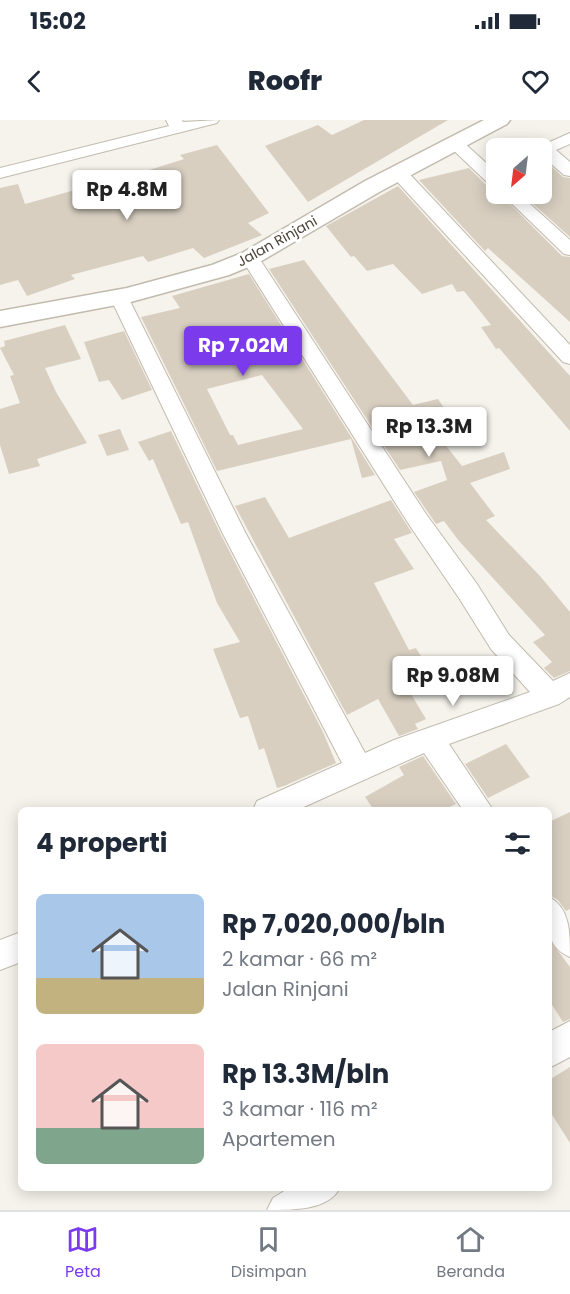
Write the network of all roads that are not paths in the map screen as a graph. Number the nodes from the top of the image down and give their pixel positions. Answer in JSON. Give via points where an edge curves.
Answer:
{"nodes":[{"id":1,"x":211,"y":120,"type":"edge"},
{"id":2,"x":500,"y":120,"type":"edge"},
{"id":3,"x":176,"y":124,"type":"edge"},
{"id":4,"x":570,"y":138,"type":"edge"},
{"id":5,"x":455,"y":143,"type":"junction"},
{"id":6,"x":552,"y":147,"type":"edge"},
{"id":7,"x":552,"y":157,"type":"edge"},
{"id":8,"x":570,"y":171,"type":"edge"},
{"id":9,"x":398,"y":172,"type":"junction"},
{"id":10,"x":486,"y":172,"type":"edge"},
{"id":11,"x":0,"y":173,"type":"edge"},
{"id":12,"x":521,"y":204,"type":"edge"},
{"id":13,"x":570,"y":250,"type":"edge"},
{"id":14,"x":250,"y":258,"type":"junction"},
{"id":15,"x":119,"y":297,"type":"junction"},
{"id":16,"x":0,"y":319,"type":"edge"},
{"id":17,"x":570,"y":357,"type":"edge"},
{"id":18,"x":560,"y":690,"type":"edge"},
{"id":19,"x":430,"y":739,"type":"junction"},
{"id":20,"x":358,"y":767,"type":"junction"},
{"id":21,"x":273,"y":807,"type":"edge"},
{"id":22,"x":477,"y":807,"type":"edge"},
{"id":23,"x":552,"y":916,"type":"edge"},
{"id":24,"x":570,"y":942,"type":"edge"},
{"id":25,"x":18,"y":948,"type":"edge"},
{"id":26,"x":0,"y":955,"type":"edge"},
{"id":27,"x":570,"y":1037,"type":"edge"},
{"id":28,"x":552,"y":1050,"type":"edge"},
{"id":29,"x":318,"y":1191,"type":"edge"},
{"id":30,"x":285,"y":1210,"type":"edge"}],
"edges":[{"from":1,"to":3,"type":"street"},
{"from":2,"to":5,"type":"street","name":"Jalan Rinjani"},
{"from":3,"to":11,"type":"street"},
{"from":4,"to":6,"type":"street"},
{"from":5,"to":9,"type":"street","name":"Jalan Rinjani"},
{"from":5,"to":10,"type":"street"},
{"from":7,"to":8,"type":"street"},
{"from":9,"to":14,"type":"street","name":"Jalan Rinjani"},
{"from":9,"to":17,"type":"street"},
{"from":12,"to":13,"type":"street"},
{"from":14,"to":15,"type":"street","name":"Jalan Rinjani","via":[[210,274]]},
{"from":14,"to":18,"type":"street","via":[[500,642]]},
{"from":15,"to":16,"type":"street","name":"Jalan Rinjani"},
{"from":15,"to":20,"type":"street","via":[[206,480]]},
{"from":18,"to":19,"type":"street"},
{"from":19,"to":20,"type":"street"},
{"from":19,"to":22,"type":"street"},
{"from":20,"to":21,"type":"street"},
{"from":23,"to":24,"type":"street"},
{"from":25,"to":26,"type":"street"},
{"from":27,"to":28,"type":"street"},
{"from":29,"to":30,"type":"street"}]}
